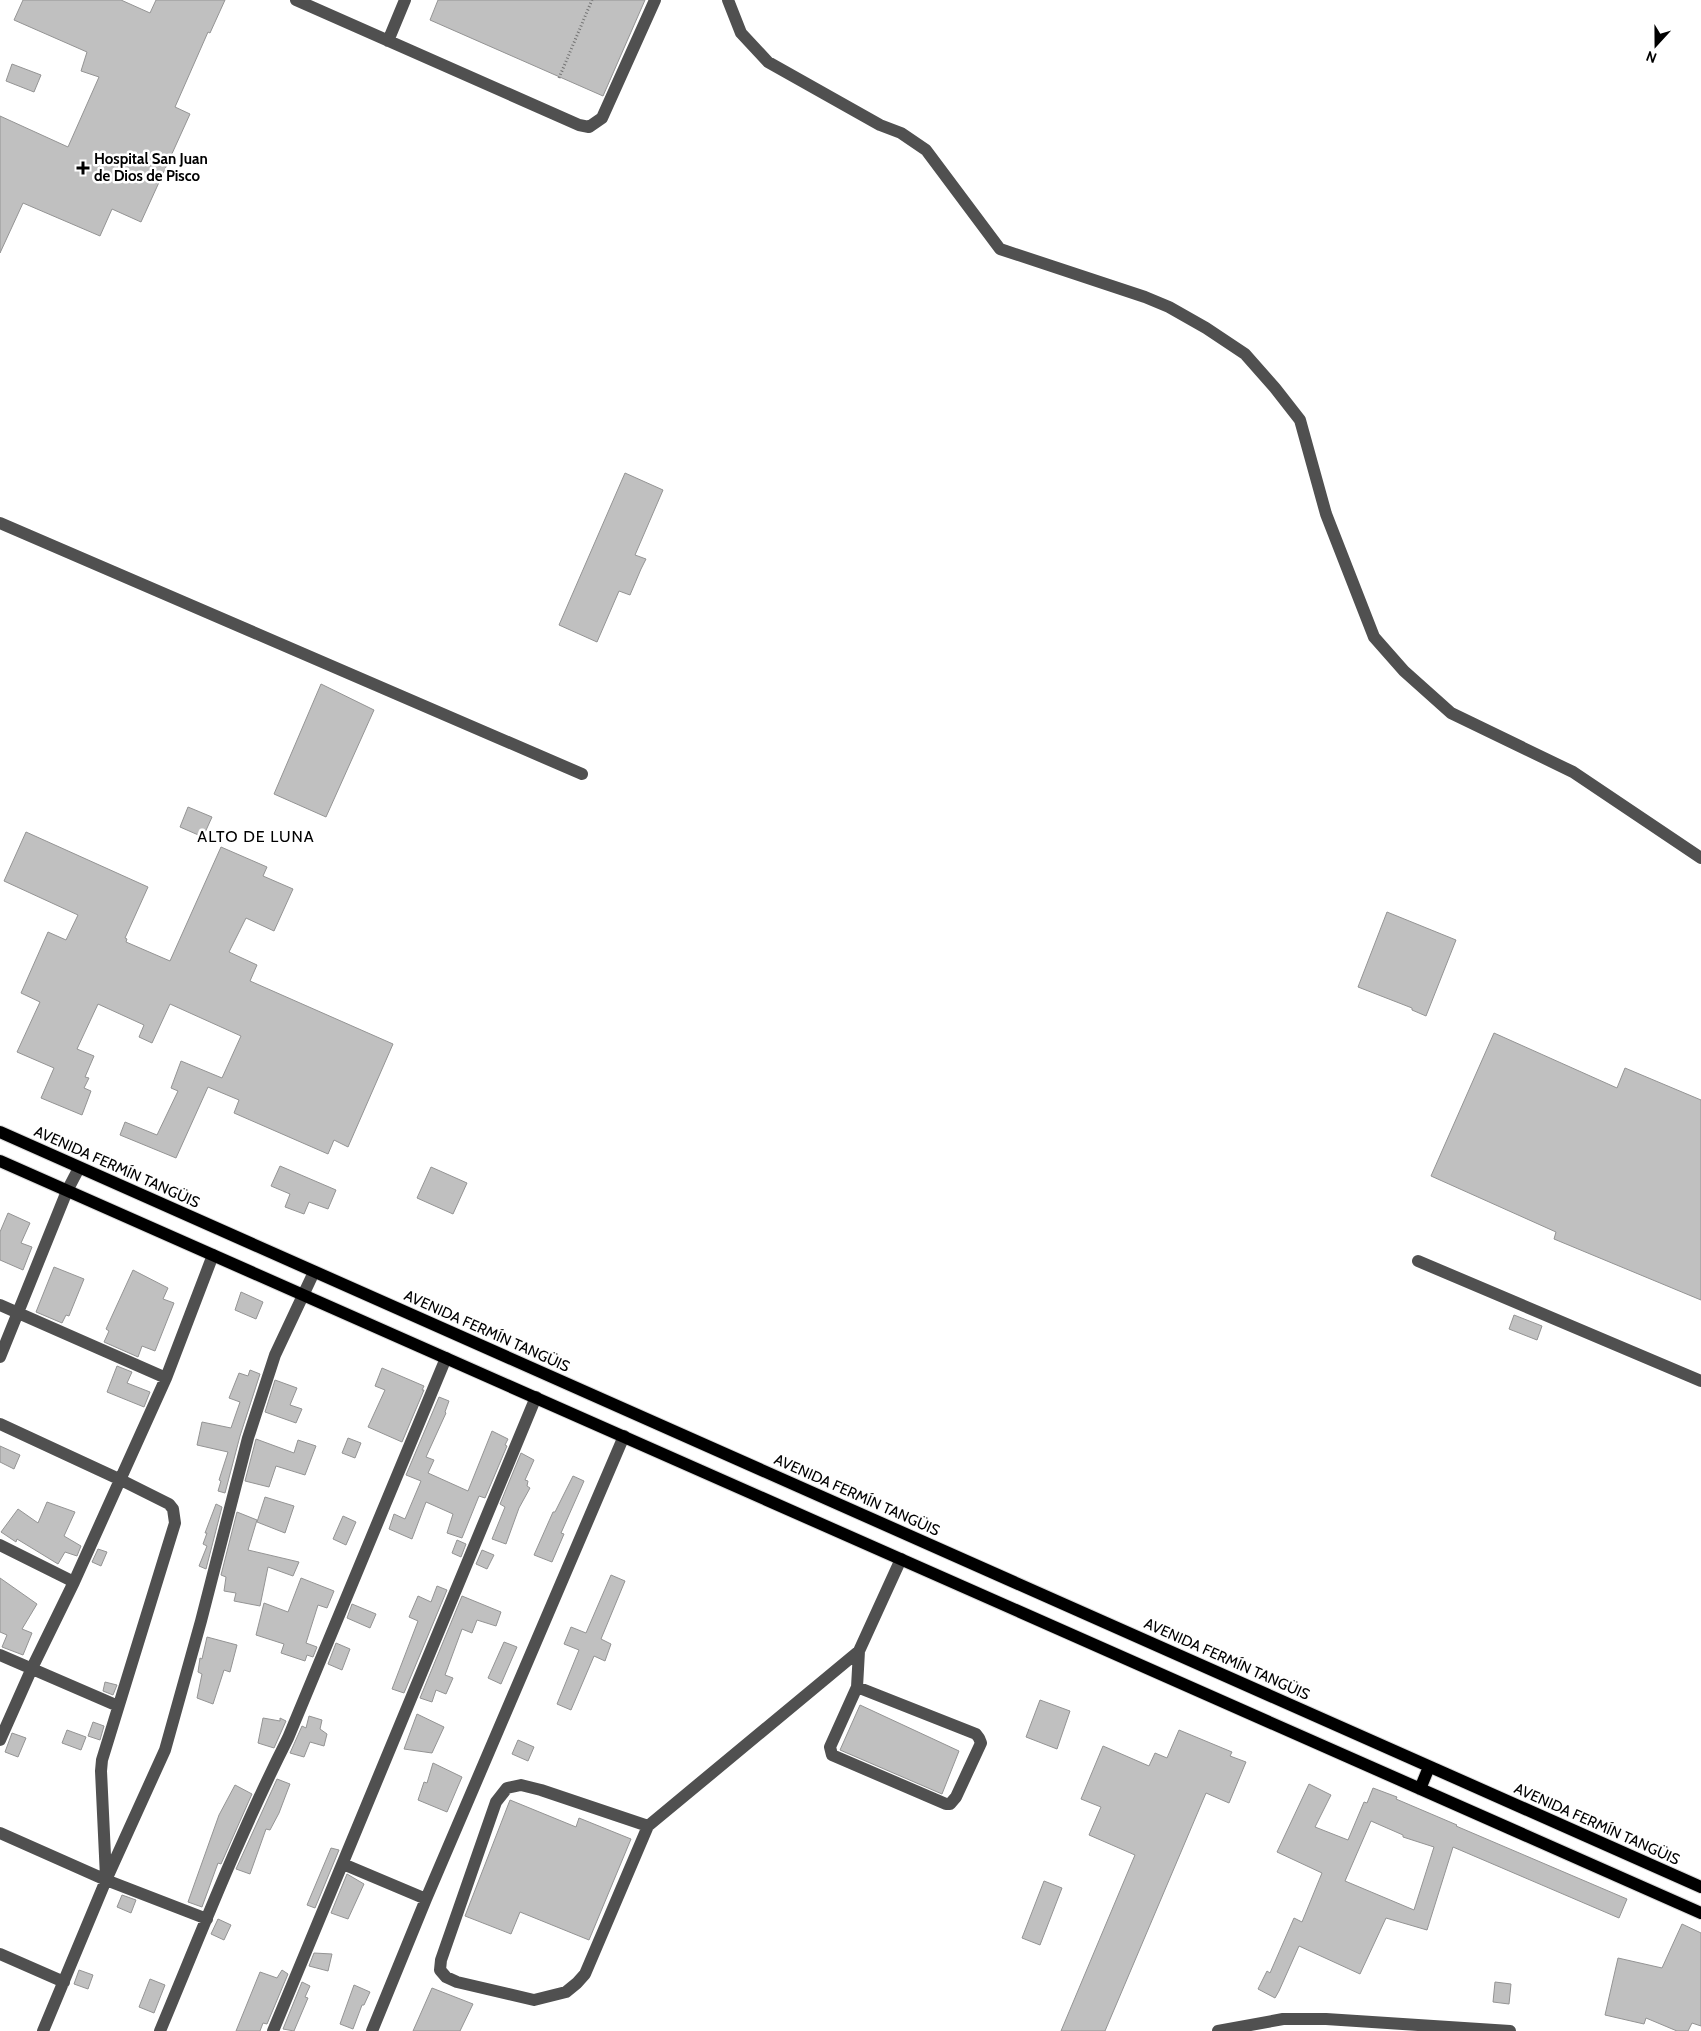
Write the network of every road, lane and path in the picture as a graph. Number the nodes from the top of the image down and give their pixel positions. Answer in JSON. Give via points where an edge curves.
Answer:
{"nodes":[{"id":1,"x":296,"y":0,"type":"edge"},
{"id":2,"x":405,"y":0,"type":"edge"},
{"id":3,"x":592,"y":0,"type":"edge"},
{"id":4,"x":655,"y":0,"type":"edge"},
{"id":5,"x":728,"y":0,"type":"edge"},
{"id":6,"x":388,"y":41,"type":"junction"},
{"id":7,"x":559,"y":78,"type":"dead end"},
{"id":8,"x":0,"y":523,"type":"edge"},
{"id":9,"x":582,"y":774,"type":"dead end"},
{"id":10,"x":1701,"y":858,"type":"edge"},
{"id":11,"x":0,"y":1132,"type":"edge"},
{"id":12,"x":0,"y":1161,"type":"edge"},
{"id":13,"x":79,"y":1168,"type":"junction"},
{"id":14,"x":67,"y":1191,"type":"junction"},
{"id":15,"x":213,"y":1255,"type":"junction"},
{"id":16,"x":1418,"y":1262,"type":"dead end"},
{"id":17,"x":314,"y":1272,"type":"junction"},
{"id":18,"x":302,"y":1295,"type":"junction"},
{"id":19,"x":0,"y":1305,"type":"edge"},
{"id":20,"x":18,"y":1314,"type":"junction"},
{"id":21,"x":0,"y":1357,"type":"edge"},
{"id":22,"x":446,"y":1358,"type":"junction"},
{"id":23,"x":166,"y":1378,"type":"junction"},
{"id":24,"x":1701,"y":1381,"type":"edge"},
{"id":25,"x":536,"y":1397,"type":"junction"},
{"id":26,"x":0,"y":1424,"type":"edge"},
{"id":27,"x":624,"y":1436,"type":"junction"},
{"id":28,"x":122,"y":1480,"type":"junction"},
{"id":29,"x":0,"y":1545,"type":"edge"},
{"id":30,"x":901,"y":1559,"type":"junction"},
{"id":31,"x":74,"y":1582,"type":"junction"},
{"id":32,"x":859,"y":1650,"type":"junction"},
{"id":33,"x":0,"y":1655,"type":"edge"},
{"id":34,"x":32,"y":1668,"type":"junction"},
{"id":35,"x":857,"y":1687,"type":"junction"},
{"id":36,"x":118,"y":1706,"type":"junction"},
{"id":37,"x":0,"y":1740,"type":"edge"},
{"id":38,"x":1429,"y":1767,"type":"junction"},
{"id":39,"x":1420,"y":1789,"type":"junction"},
{"id":40,"x":648,"y":1826,"type":"junction"},
{"id":41,"x":0,"y":1834,"type":"edge"},
{"id":42,"x":343,"y":1864,"type":"junction"},
{"id":43,"x":106,"y":1880,"type":"junction"},
{"id":44,"x":1701,"y":1887,"type":"edge"},
{"id":45,"x":426,"y":1899,"type":"junction"},
{"id":46,"x":1701,"y":1913,"type":"edge"},
{"id":47,"x":207,"y":1918,"type":"junction"},
{"id":48,"x":0,"y":1954,"type":"edge"},
{"id":49,"x":64,"y":1982,"type":"junction"},
{"id":50,"x":44,"y":2031,"type":"edge"},
{"id":51,"x":160,"y":2031,"type":"edge"},
{"id":52,"x":273,"y":2031,"type":"edge"},
{"id":53,"x":372,"y":2031,"type":"edge"},
{"id":54,"x":1218,"y":2031,"type":"edge"},
{"id":55,"x":1510,"y":2031,"type":"edge"}],
"edges":[{"from":1,"to":6,"type":"street"},
{"from":2,"to":6,"type":"street"},
{"from":3,"to":7,"type":"path"},
{"from":4,"to":6,"type":"street","via":[[602,118],[589,127]]},
{"from":5,"to":10,"type":"street","via":[[741,33],[768,62],[926,150],[1000,249],[1169,307],[1245,354],[1300,420],[1326,514],[1374,638],[1404,671],[1451,713],[1573,772]]},
{"from":8,"to":9,"type":"street"},
{"from":11,"to":13,"type":"main road","name":"AVENIDA FERMÍN TANGÜIS"},
{"from":12,"to":14,"type":"main road"},
{"from":13,"to":14,"type":"street"},
{"from":13,"to":17,"type":"main road","name":"AVENIDA FERMÍN TANGÜIS"},
{"from":14,"to":15,"type":"main road"},
{"from":14,"to":20,"type":"street"},
{"from":15,"to":18,"type":"main road"},
{"from":15,"to":23,"type":"street"},
{"from":16,"to":24,"type":"street"},
{"from":17,"to":18,"type":"street"},
{"from":17,"to":38,"type":"main road","name":"AVENIDA FERMÍN TANGÜIS"},
{"from":18,"to":22,"type":"main road"},
{"from":18,"to":43,"type":"street","via":[[275,1356],[248,1438],[165,1750]]},
{"from":19,"to":20,"type":"street"},
{"from":20,"to":21,"type":"street"},
{"from":20,"to":23,"type":"street"},
{"from":22,"to":25,"type":"main road"},
{"from":22,"to":47,"type":"street","via":[[288,1738]]},
{"from":23,"to":28,"type":"street"},
{"from":25,"to":27,"type":"main road"},
{"from":25,"to":42,"type":"street"},
{"from":26,"to":28,"type":"street"},
{"from":27,"to":30,"type":"main road"},
{"from":27,"to":45,"type":"street"},
{"from":28,"to":31,"type":"street"},
{"from":28,"to":36,"type":"street","via":[[169,1504],[175,1523]]},
{"from":29,"to":31,"type":"street"},
{"from":30,"to":32,"type":"street"},
{"from":30,"to":39,"type":"main road"},
{"from":31,"to":34,"type":"street"},
{"from":32,"to":35,"type":"street"},
{"from":32,"to":40,"type":"street"},
{"from":33,"to":34,"type":"street"},
{"from":34,"to":36,"type":"street"},
{"from":34,"to":37,"type":"street"},
{"from":35,"to":35,"type":"street","via":[[830,1747],[832,1755],[950,1804],[981,1743],[976,1734]]},
{"from":36,"to":43,"type":"street","via":[[101,1771]]},
{"from":38,"to":39,"type":"main road"},
{"from":38,"to":44,"type":"main road","name":"AVENIDA FERMÍN TANGÜIS"},
{"from":39,"to":46,"type":"main road"},
{"from":40,"to":40,"type":"street","via":[[585,1974],[566,1992],[534,2000],[457,1982],[440,1970],[496,1802],[507,1788],[521,1785],[541,1790]]},
{"from":41,"to":43,"type":"street"},
{"from":42,"to":45,"type":"street"},
{"from":42,"to":52,"type":"street"},
{"from":43,"to":47,"type":"street"},
{"from":43,"to":49,"type":"street"},
{"from":45,"to":53,"type":"street"},
{"from":47,"to":51,"type":"street"},
{"from":48,"to":49,"type":"street"},
{"from":49,"to":50,"type":"street"},
{"from":54,"to":55,"type":"street","via":[[1283,2020],[1326,2019]]}]}
